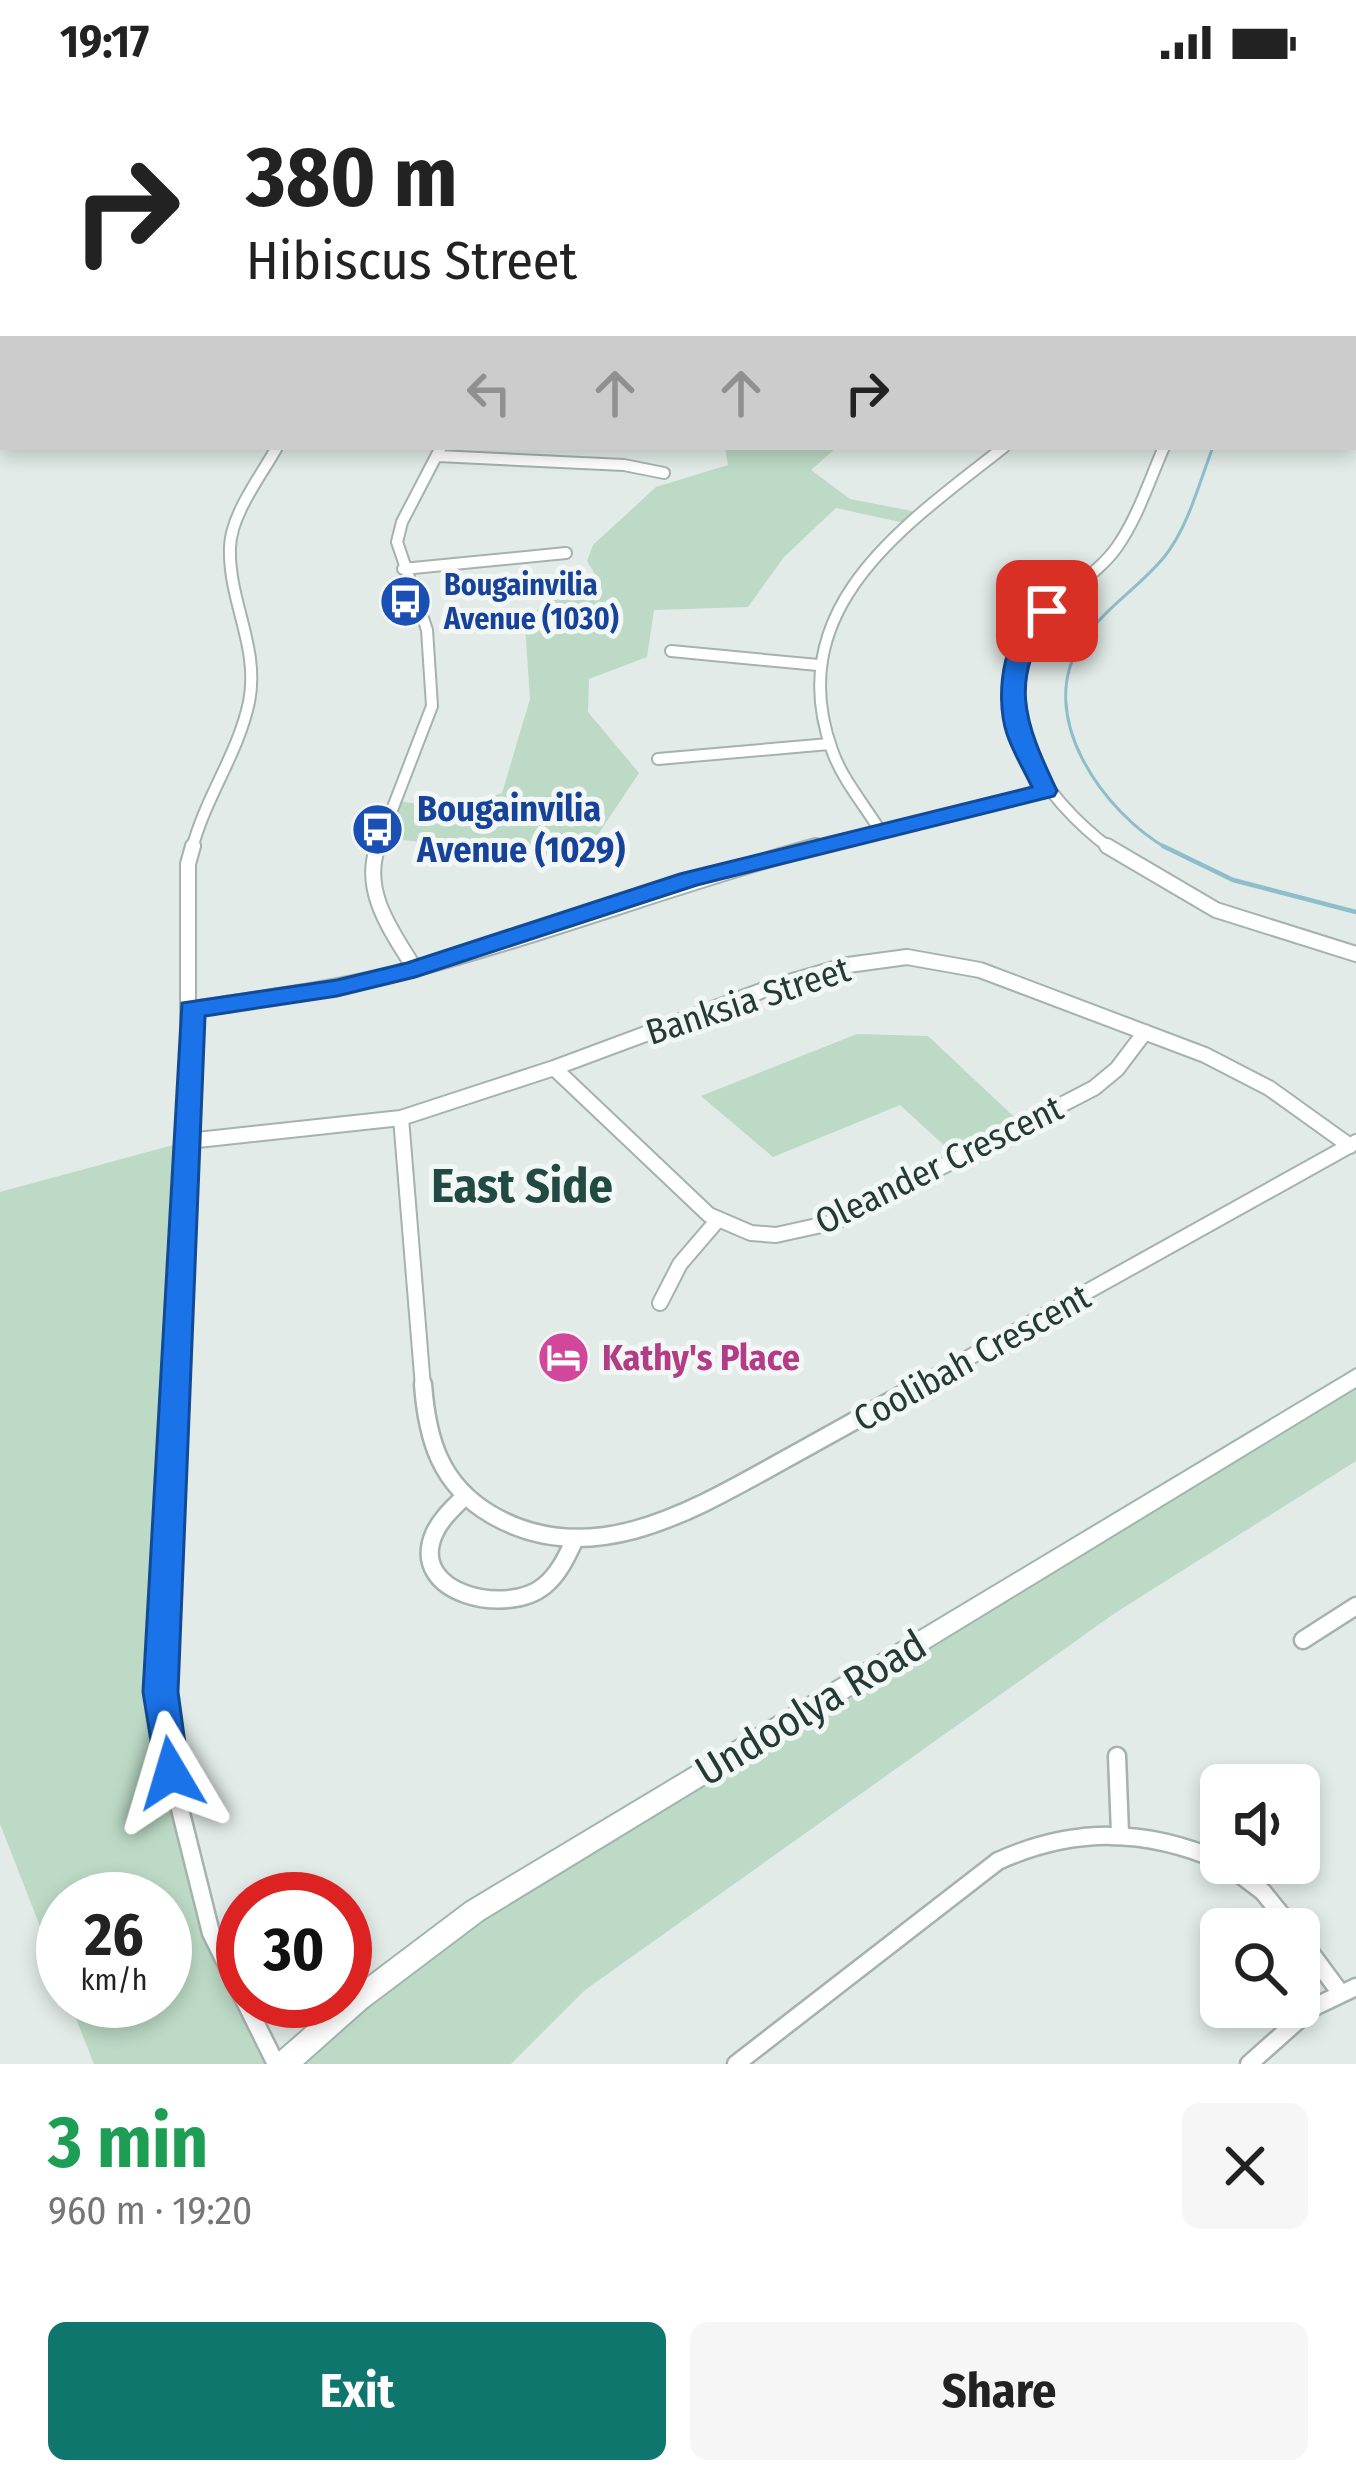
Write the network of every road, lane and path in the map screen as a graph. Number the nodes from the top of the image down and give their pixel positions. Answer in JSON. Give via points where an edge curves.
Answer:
{"nodes":[{"id":1,"x":276,"y":450,"type":"edge"},
{"id":2,"x":1000,"y":450,"type":"edge"},
{"id":3,"x":1163,"y":450,"type":"edge"},
{"id":4,"x":440,"y":451,"type":"edge"},
{"id":5,"x":664,"y":473,"type":"dead end"},
{"id":6,"x":566,"y":553,"type":"dead end"},
{"id":7,"x":403,"y":569,"type":"junction"},
{"id":8,"x":671,"y":652,"type":"dead end"},
{"id":9,"x":818,"y":665,"type":"junction"},
{"id":10,"x":830,"y":744,"type":"junction"},
{"id":11,"x":658,"y":759,"type":"dead end"},
{"id":12,"x":1046,"y":791,"type":"junction"},
{"id":13,"x":879,"y":829,"type":"junction"},
{"id":14,"x":1356,"y":954,"type":"edge"},
{"id":15,"x":415,"y":969,"type":"junction"},
{"id":16,"x":192,"y":1009,"type":"junction"},
{"id":17,"x":1145,"y":1032,"type":"junction"},
{"id":18,"x":554,"y":1068,"type":"junction"},
{"id":19,"x":401,"y":1118,"type":"junction"},
{"id":20,"x":188,"y":1142,"type":"junction"},
{"id":21,"x":1353,"y":1144,"type":"edge"},
{"id":22,"x":716,"y":1222,"type":"junction"},
{"id":23,"x":660,"y":1303,"type":"dead end"},
{"id":24,"x":1356,"y":1377,"type":"edge"},
{"id":25,"x":463,"y":1498,"type":"junction"},
{"id":26,"x":575,"y":1540,"type":"junction"},
{"id":27,"x":1356,"y":1606,"type":"edge"},
{"id":28,"x":1303,"y":1640,"type":"dead end"},
{"id":29,"x":1117,"y":1756,"type":"dead end"},
{"id":30,"x":1120,"y":1833,"type":"junction"},
{"id":31,"x":1200,"y":1850,"type":"edge"},
{"id":32,"x":1252,"y":1884,"type":"edge"},
{"id":33,"x":1276,"y":1908,"type":"edge"},
{"id":34,"x":1320,"y":1960,"type":"edge"},
{"id":35,"x":1347,"y":1989,"type":"edge"},
{"id":36,"x":280,"y":2064,"type":"edge"},
{"id":37,"x":736,"y":2064,"type":"edge"},
{"id":38,"x":1249,"y":2064,"type":"edge"}],
"edges":[{"from":1,"to":16,"type":"street","via":[[230,546],[253,679],[194,829]]},
{"from":2,"to":9,"type":"street","via":[[876,553],[837,604]]},
{"from":3,"to":12,"type":"street","via":[[1121,542],[1028,632],[1018,655],[1017,732]]},
{"from":4,"to":5,"type":"street"},
{"from":4,"to":7,"type":"street","via":[[401,522]]},
{"from":6,"to":7,"type":"street"},
{"from":7,"to":15,"type":"street","via":[[427,630],[433,706],[371,881]]},
{"from":8,"to":9,"type":"street"},
{"from":9,"to":10,"type":"street"},
{"from":10,"to":11,"type":"street"},
{"from":10,"to":13,"type":"street"},
{"from":12,"to":13,"type":"street"},
{"from":12,"to":14,"type":"street","via":[[1101,842],[1179,892],[1263,928]]},
{"from":13,"to":15,"type":"street","via":[[688,880]]},
{"from":15,"to":16,"type":"street"},
{"from":16,"to":20,"type":"street"},
{"from":17,"to":18,"type":"street","name":"Banksia Street","via":[[980,970],[907,957],[769,988]]},
{"from":17,"to":21,"type":"street","name":"Banksia Street","via":[[1269,1088]]},
{"from":17,"to":22,"type":"street","name":"Oleander Crescent","via":[[1094,1088],[835,1222],[768,1235]]},
{"from":18,"to":19,"type":"street","name":"Banksia Street"},
{"from":18,"to":22,"type":"street","name":"Oleander Crescent"},
{"from":19,"to":20,"type":"street","name":"Banksia Street"},
{"from":19,"to":25,"type":"street","via":[[427,1436],[441,1474]]},
{"from":20,"to":36,"type":"street","via":[[160,1692],[171,1773],[211,1933]]},
{"from":21,"to":26,"type":"street","name":"Coolibah Crescent","via":[[710,1501],[643,1527]]},
{"from":22,"to":23,"type":"street"},
{"from":24,"to":36,"type":"main road","name":"Undoolya Road","via":[[476,1912]]},
{"from":25,"to":26,"type":"street","name":"Coolibah Crescent","via":[[499,1519]]},
{"from":25,"to":26,"type":"street","via":[[440,1524],[432,1562],[454,1591],[478,1600],[497,1603],[539,1590]]},
{"from":27,"to":28,"type":"street"},
{"from":29,"to":30,"type":"street"},
{"from":30,"to":31,"type":"street"},
{"from":30,"to":37,"type":"street","via":[[1072,1833],[998,1861]]},
{"from":32,"to":33,"type":"street"},
{"from":34,"to":35,"type":"street"},
{"from":35,"to":38,"type":"street"}]}
